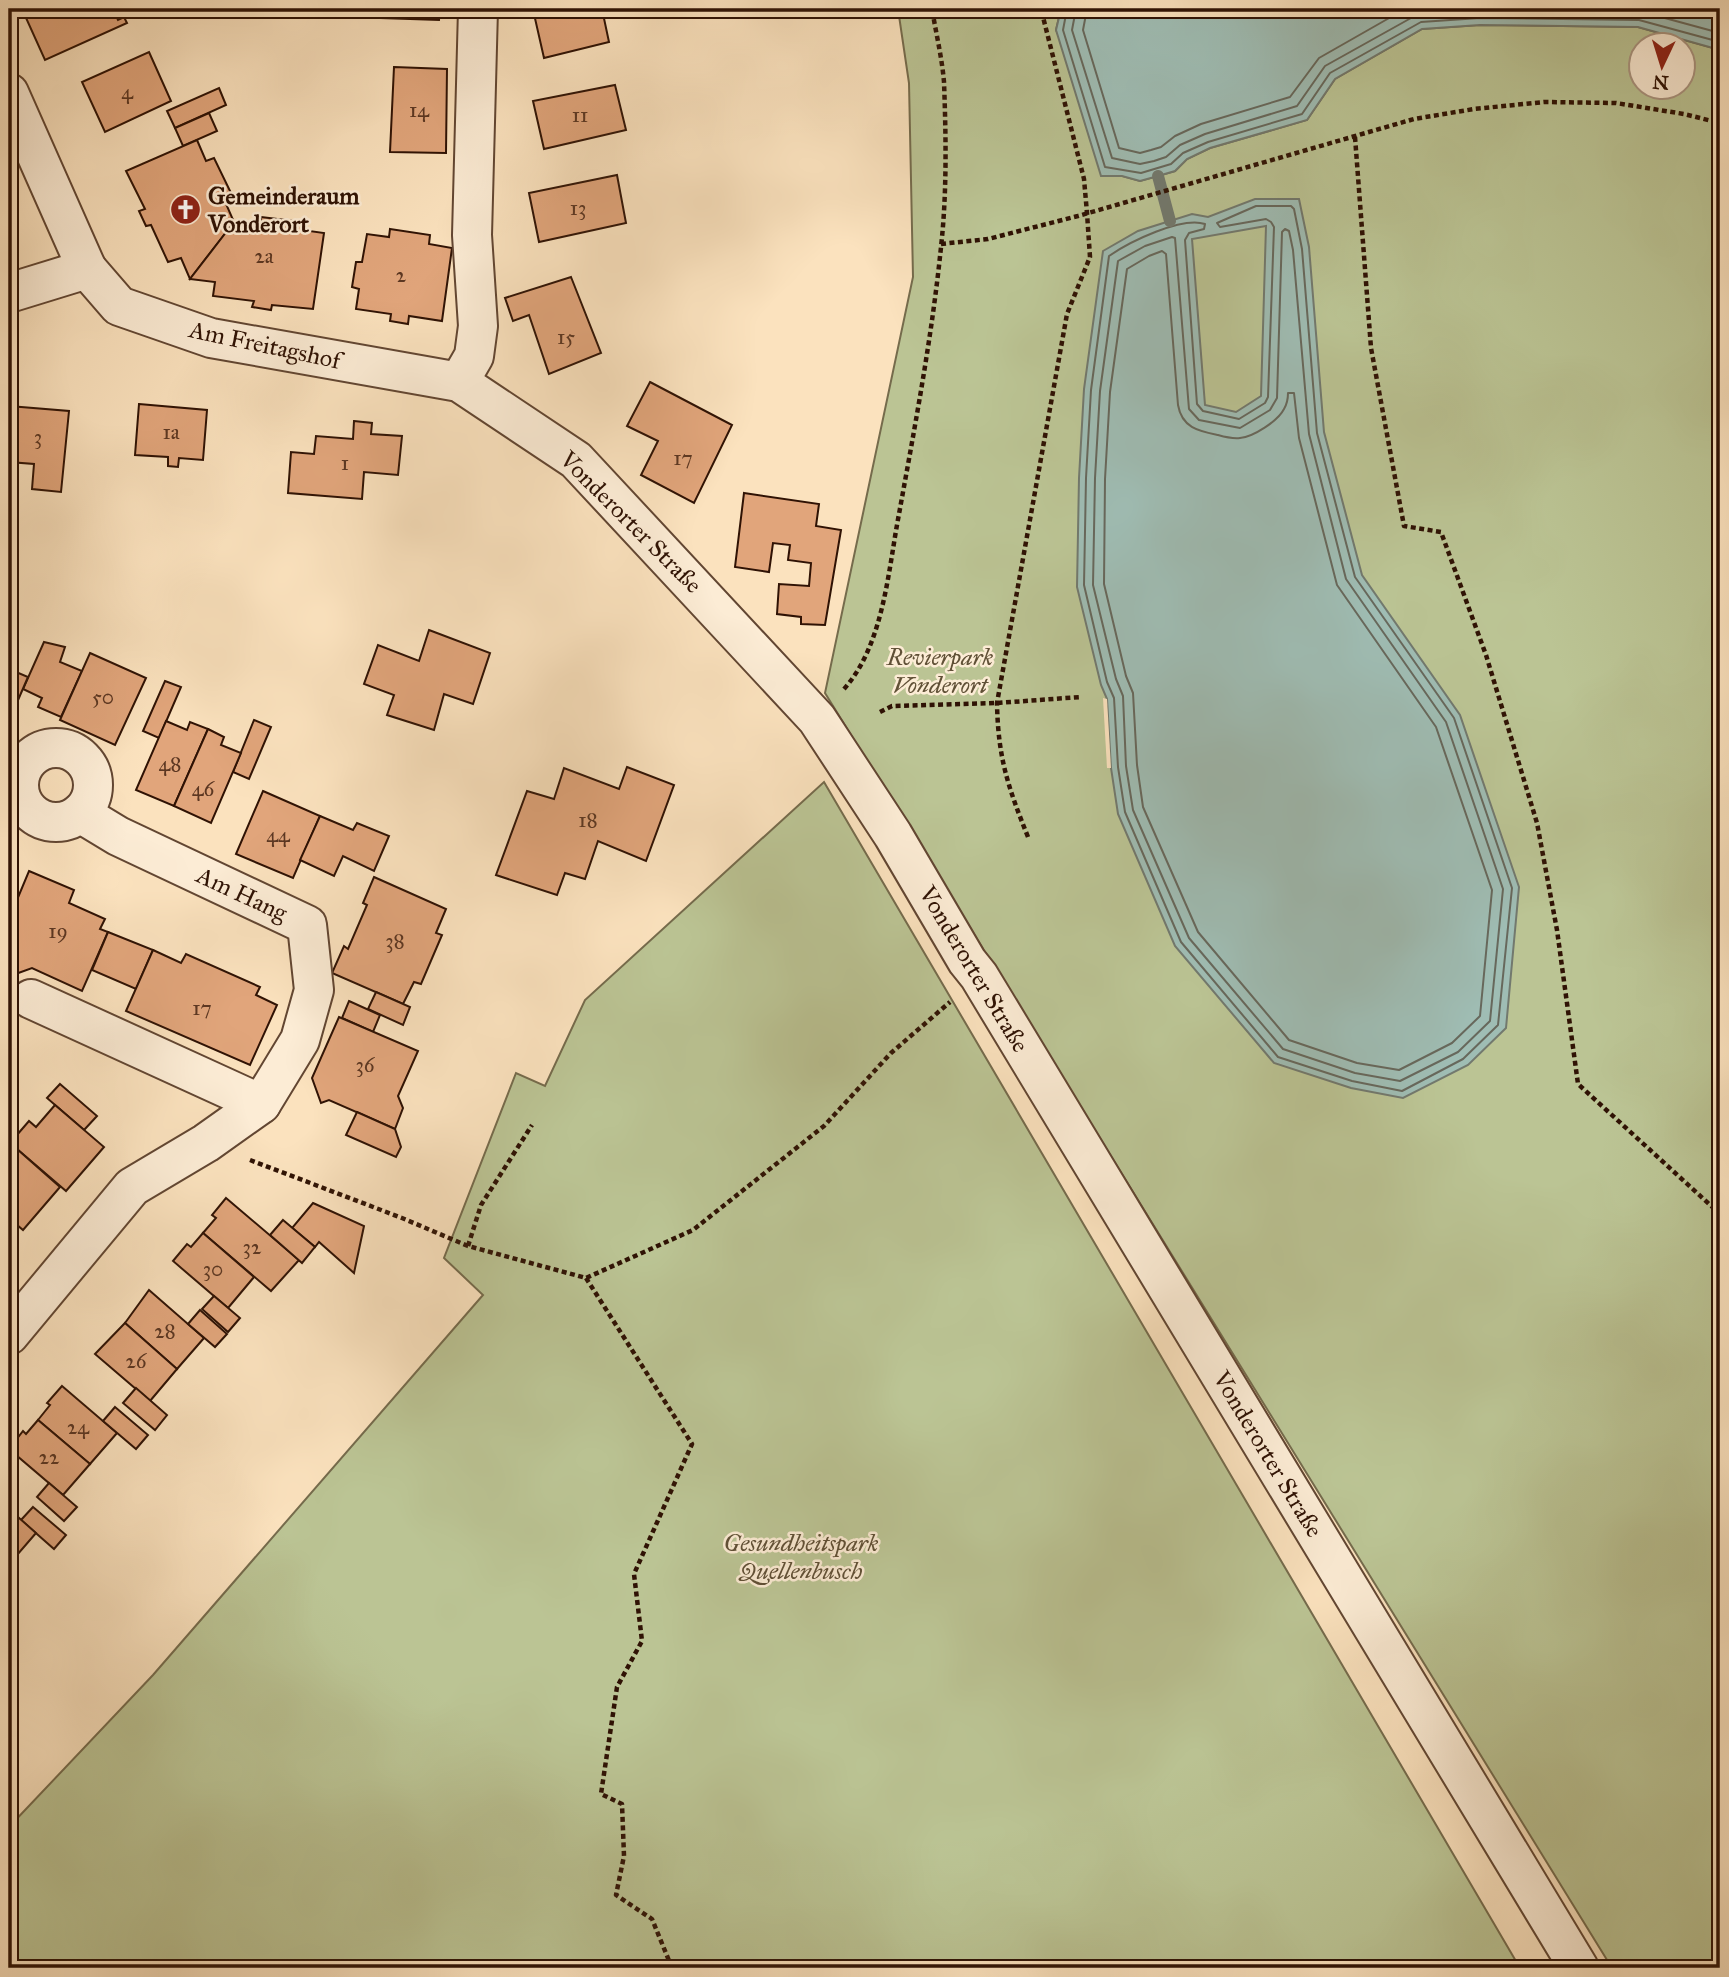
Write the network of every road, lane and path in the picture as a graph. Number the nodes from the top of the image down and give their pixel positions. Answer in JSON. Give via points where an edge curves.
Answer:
{"nodes":[{"id":1,"x":478,"y":9,"type":"edge"},
{"id":2,"x":932,"y":9,"type":"edge"},
{"id":3,"x":1041,"y":9,"type":"edge"},
{"id":4,"x":9,"y":93,"type":"edge"},
{"id":5,"x":1720,"y":123,"type":"edge"},
{"id":6,"x":1355,"y":137,"type":"junction"},
{"id":7,"x":1087,"y":213,"type":"junction"},
{"id":8,"x":941,"y":244,"type":"junction"},
{"id":9,"x":87,"y":269,"type":"junction"},
{"id":10,"x":9,"y":293,"type":"edge"},
{"id":11,"x":459,"y":382,"type":"junction"},
{"id":12,"x":1081,"y":697,"type":"dead end"},
{"id":13,"x":997,"y":702,"type":"junction"},
{"id":14,"x":880,"y":712,"type":"dead end"},
{"id":15,"x":817,"y":719,"type":"junction"},
{"id":16,"x":80,"y":813,"type":"dead end"},
{"id":17,"x":1028,"y":837,"type":"dead end"},
{"id":18,"x":979,"y":976,"type":"junction"},
{"id":19,"x":31,"y":999,"type":"dead end"},
{"id":20,"x":261,"y":1104,"type":"junction"},
{"id":21,"x":532,"y":1125,"type":"dead end"},
{"id":22,"x":206,"y":1143,"type":"junction"},
{"id":23,"x":1720,"y":1214,"type":"edge"},
{"id":24,"x":468,"y":1246,"type":"junction"},
{"id":25,"x":586,"y":1278,"type":"junction"},
{"id":26,"x":9,"y":1335,"type":"edge"},
{"id":27,"x":672,"y":1968,"type":"edge"},
{"id":28,"x":1579,"y":1968,"type":"edge"}],
"edges":[{"from":1,"to":11,"type":"street","via":[[472,235],[478,326],[474,356]]},
{"from":2,"to":8,"type":"path","via":[[943,80]]},
{"from":3,"to":7,"type":"path","via":[[1084,179]]},
{"from":4,"to":9,"type":"street","name":"Am Freitagshof"},
{"from":5,"to":6,"type":"path","via":[[1616,103],[1544,102],[1474,108]]},
{"from":6,"to":7,"type":"path"},
{"from":6,"to":23,"type":"path","via":[[1371,348],[1404,526],[1441,532],[1486,655],[1537,823],[1578,1084]]},
{"from":7,"to":8,"type":"path","via":[[988,239]]},
{"from":7,"to":13,"type":"path","via":[[1090,257],[1067,314]]},
{"from":8,"to":15,"type":"path","via":[[906,474],[870,646],[849,683]]},
{"from":9,"to":10,"type":"street"},
{"from":9,"to":11,"type":"street","name":"Am Freitagshof","via":[[120,306],[211,338]]},
{"from":11,"to":15,"type":"street","name":"Vonderorter Straße","via":[[576,460]]},
{"from":12,"to":13,"type":"path"},
{"from":13,"to":14,"type":"path","via":[[892,705]]},
{"from":13,"to":17,"type":"path","via":[[1007,784]]},
{"from":15,"to":18,"type":"street","name":"Vonderorter Straße"},
{"from":16,"to":20,"type":"street","name":"Am Hang","via":[[118,836],[307,925],[314,990],[300,1040]]},
{"from":18,"to":25,"type":"path","via":[[891,1053],[824,1126],[693,1230]]},
{"from":18,"to":28,"type":"street","name":"Vonderorter Straße"},
{"from":19,"to":20,"type":"street"},
{"from":20,"to":22,"type":"street","name":"Am Hang"},
{"from":21,"to":24,"type":"path","via":[[481,1205]]},
{"from":22,"to":24,"type":"path"},
{"from":22,"to":26,"type":"street","name":"Am Hang","via":[[132,1187]]},
{"from":24,"to":25,"type":"path"},
{"from":25,"to":27,"type":"path","via":[[692,1444],[634,1573],[642,1641],[617,1687],[601,1794],[622,1804],[624,1856],[616,1895],[652,1919]]}]}
